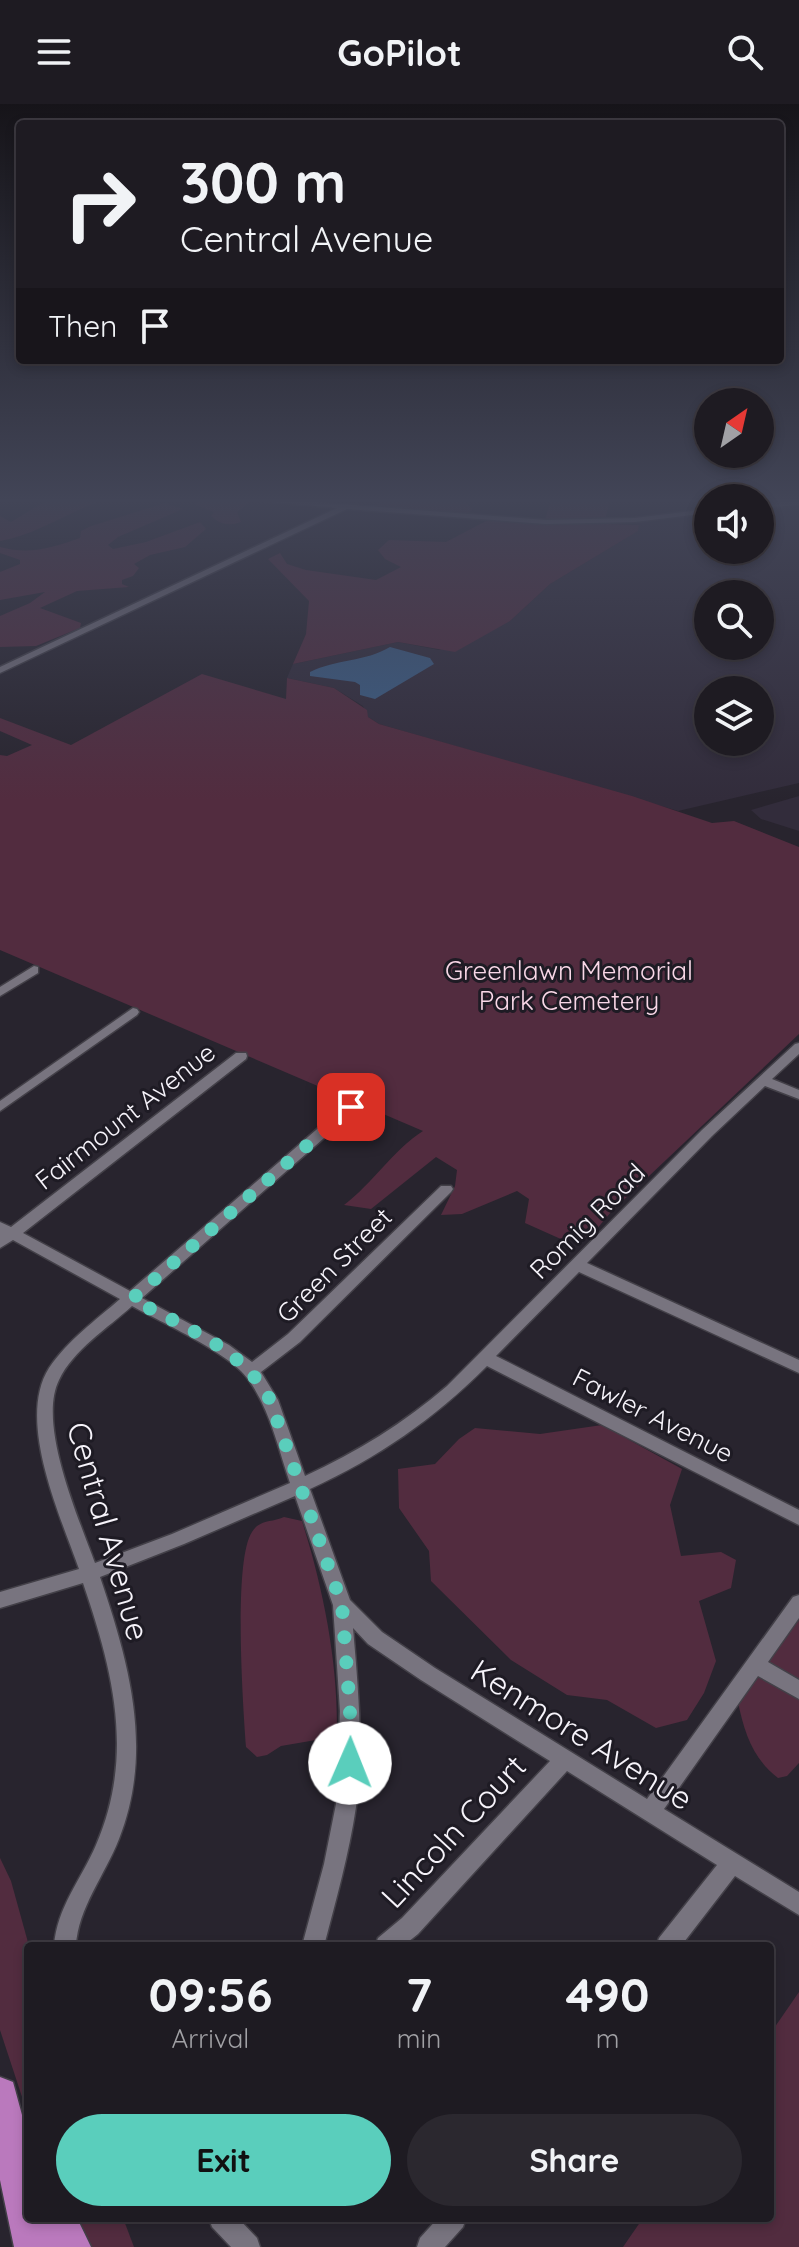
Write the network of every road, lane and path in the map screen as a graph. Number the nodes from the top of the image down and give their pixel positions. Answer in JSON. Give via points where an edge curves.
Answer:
{"nodes":[{"id":1,"x":147,"y":600,"type":"edge"},
{"id":2,"x":0,"y":670,"type":"edge"},
{"id":3,"x":34,"y":970,"type":"dead end"},
{"id":4,"x":0,"y":992,"type":"edge"},
{"id":5,"x":133,"y":1012,"type":"dead end"},
{"id":6,"x":799,"y":1047,"type":"edge"},
{"id":7,"x":241,"y":1056,"type":"dead end"},
{"id":8,"x":763,"y":1080,"type":"junction"},
{"id":9,"x":799,"y":1095,"type":"edge"},
{"id":10,"x":0,"y":1107,"type":"edge"},
{"id":11,"x":351,"y":1107,"type":"dead end"},
{"id":12,"x":446,"y":1189,"type":"dead end"},
{"id":13,"x":4,"y":1235,"type":"edge"},
{"id":14,"x":577,"y":1265,"type":"junction"},
{"id":15,"x":132,"y":1299,"type":"junction"},
{"id":16,"x":485,"y":1358,"type":"junction"},
{"id":17,"x":799,"y":1367,"type":"edge"},
{"id":18,"x":252,"y":1371,"type":"junction"},
{"id":19,"x":301,"y":1486,"type":"junction"},
{"id":20,"x":799,"y":1518,"type":"edge"},
{"id":21,"x":87,"y":1575,"type":"junction"},
{"id":22,"x":0,"y":1600,"type":"edge"},
{"id":23,"x":799,"y":1603,"type":"edge"},
{"id":24,"x":342,"y":1605,"type":"junction"},
{"id":25,"x":755,"y":1665,"type":"junction"},
{"id":26,"x":799,"y":1690,"type":"edge"},
{"id":27,"x":565,"y":1759,"type":"junction"},
{"id":28,"x":650,"y":1812,"type":"junction"},
{"id":29,"x":732,"y":1863,"type":"junction"},
{"id":30,"x":799,"y":1904,"type":"edge"},
{"id":31,"x":65,"y":1942,"type":"edge"},
{"id":32,"x":314,"y":1942,"type":"edge"},
{"id":33,"x":391,"y":1942,"type":"edge"},
{"id":34,"x":670,"y":1942,"type":"edge"},
{"id":35,"x":0,"y":2092,"type":"edge"},
{"id":36,"x":24,"y":2143,"type":"edge"},
{"id":37,"x":24,"y":2201,"type":"edge"},
{"id":38,"x":29,"y":2222,"type":"edge"},
{"id":39,"x":59,"y":2222,"type":"edge"},
{"id":40,"x":225,"y":2222,"type":"edge"},
{"id":41,"x":451,"y":2222,"type":"edge"},
{"id":42,"x":34,"y":2247,"type":"edge"},
{"id":43,"x":71,"y":2247,"type":"edge"},
{"id":44,"x":248,"y":2247,"type":"edge"},
{"id":45,"x":429,"y":2247,"type":"edge"}],
"edges":[{"from":1,"to":2,"type":"street"},
{"from":3,"to":4,"type":"street"},
{"from":5,"to":10,"type":"street"},
{"from":6,"to":8,"type":"street","name":"Romig Road"},
{"from":7,"to":13,"type":"street","name":"Fairmount Avenue"},
{"from":8,"to":9,"type":"street"},
{"from":8,"to":14,"type":"street","name":"Romig Road"},
{"from":11,"to":15,"type":"street","name":"Central Avenue"},
{"from":12,"to":18,"type":"street","name":"Green Street","via":[[294,1338]]},
{"from":13,"to":15,"type":"street"},
{"from":14,"to":16,"type":"street","name":"Romig Road"},
{"from":14,"to":17,"type":"street"},
{"from":15,"to":18,"type":"street"},
{"from":15,"to":21,"type":"street","name":"Central Avenue","via":[[60,1363],[46,1390],[52,1459]]},
{"from":16,"to":19,"type":"street","name":"Romig Road","via":[[408,1428]]},
{"from":16,"to":20,"type":"street","name":"Fawler Avenue"},
{"from":18,"to":19,"type":"street","via":[[270,1400]]},
{"from":19,"to":21,"type":"street","name":"Romig Road"},
{"from":19,"to":24,"type":"street"},
{"from":21,"to":22,"type":"street","name":"Romig Road"},
{"from":21,"to":31,"type":"street","name":"Central Avenue","via":[[126,1709],[125,1787],[114,1827],[66,1921]]},
{"from":23,"to":25,"type":"street"},
{"from":24,"to":27,"type":"street","name":"Kenmore Avenue","via":[[387,1648]]},
{"from":24,"to":32,"type":"street","via":[[350,1763],[335,1864]]},
{"from":25,"to":26,"type":"street"},
{"from":25,"to":28,"type":"street"},
{"from":27,"to":28,"type":"street","name":"Kenmore Avenue"},
{"from":27,"to":33,"type":"street","name":"Lincoln Court"},
{"from":28,"to":29,"type":"street","name":"Kenmore Avenue"},
{"from":29,"to":30,"type":"street","name":"Kenmore Avenue"},
{"from":29,"to":34,"type":"street"},
{"from":35,"to":36,"type":"highway"},
{"from":35,"to":37,"type":"highway"},
{"from":38,"to":42,"type":"highway"},
{"from":39,"to":43,"type":"highway"},
{"from":40,"to":44,"type":"street"},
{"from":41,"to":45,"type":"street"}]}
